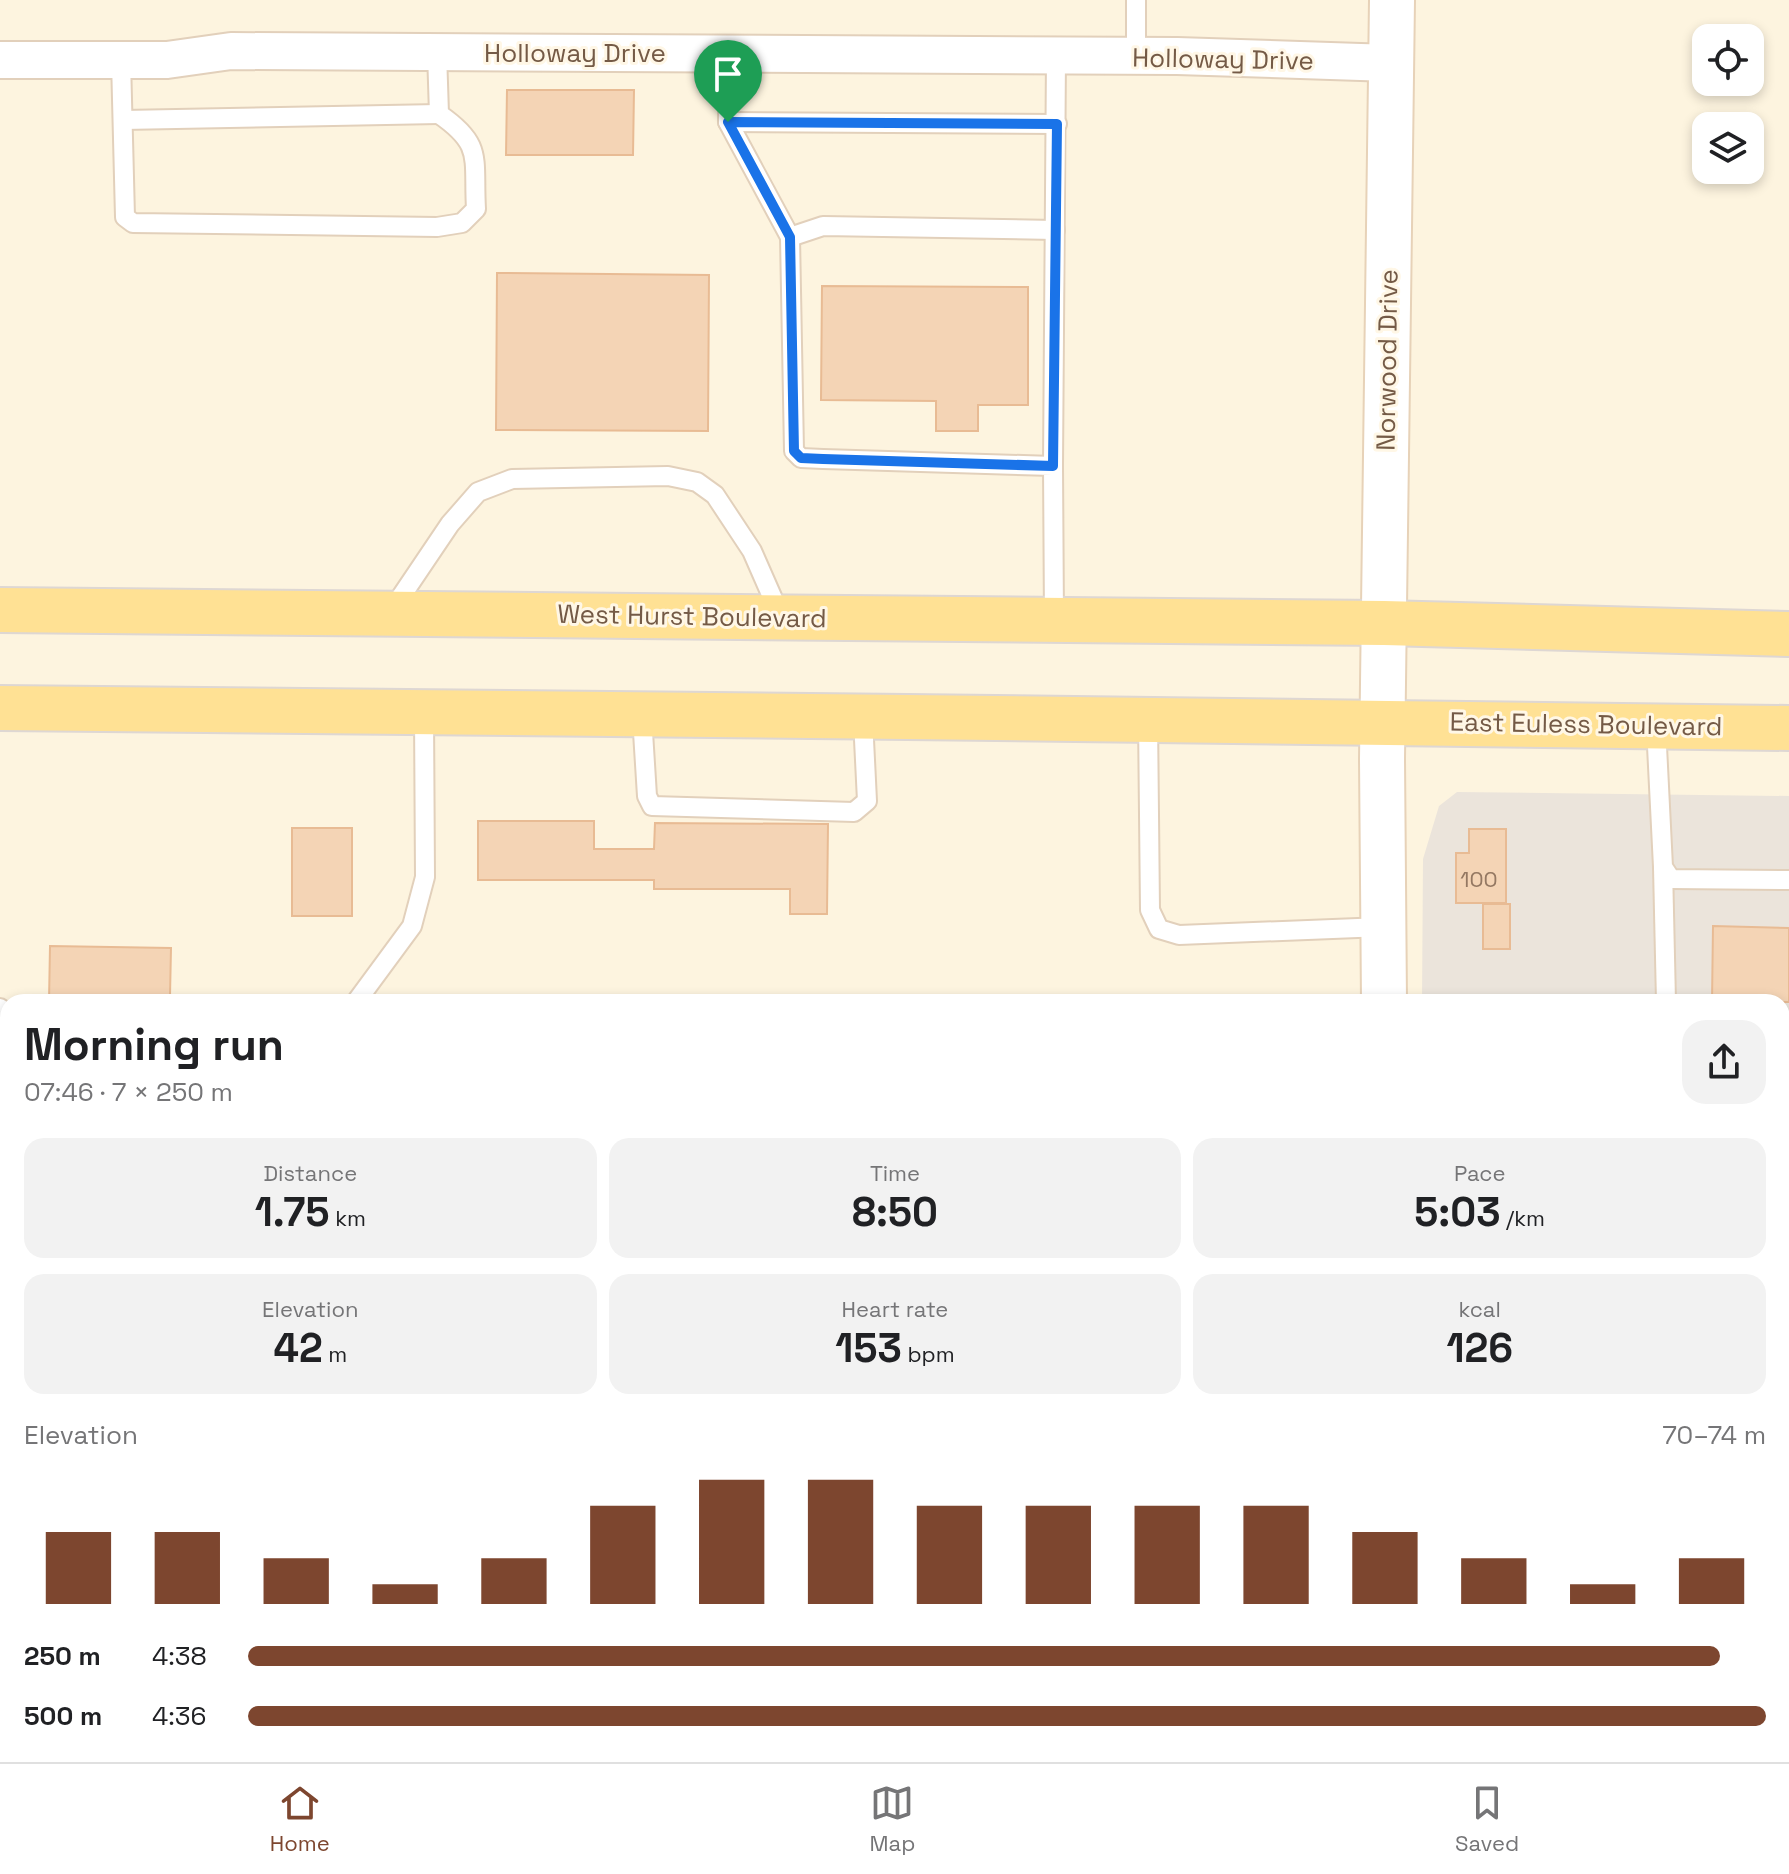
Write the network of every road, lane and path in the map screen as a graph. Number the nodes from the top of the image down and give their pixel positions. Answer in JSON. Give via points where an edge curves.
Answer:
{"nodes":[{"id":1,"x":1136,"y":0,"type":"edge"},
{"id":2,"x":1392,"y":0,"type":"edge"},
{"id":3,"x":437,"y":52,"type":"junction"},
{"id":4,"x":729,"y":53,"type":"junction"},
{"id":5,"x":1056,"y":56,"type":"junction"},
{"id":6,"x":1136,"y":56,"type":"junction"},
{"id":7,"x":0,"y":60,"type":"edge"},
{"id":8,"x":121,"y":60,"type":"junction"},
{"id":9,"x":1391,"y":63,"type":"junction"},
{"id":10,"x":439,"y":114,"type":"junction"},
{"id":11,"x":123,"y":120,"type":"junction"},
{"id":12,"x":728,"y":122,"type":"junction"},
{"id":13,"x":1057,"y":124,"type":"junction"},
{"id":14,"x":1055,"y":230,"type":"junction"},
{"id":15,"x":790,"y":237,"type":"junction"},
{"id":16,"x":1053,"y":466,"type":"junction"},
{"id":17,"x":0,"y":610,"type":"edge"},
{"id":18,"x":390,"y":613,"type":"junction"},
{"id":19,"x":781,"y":617,"type":"junction"},
{"id":20,"x":1054,"y":620,"type":"junction"},
{"id":21,"x":1384,"y":623,"type":"junction"},
{"id":22,"x":1789,"y":634,"type":"edge"},
{"id":23,"x":0,"y":708,"type":"edge"},
{"id":24,"x":424,"y":714,"type":"junction"},
{"id":25,"x":642,"y":716,"type":"junction"},
{"id":26,"x":1148,"y":717,"type":"junction"},
{"id":27,"x":863,"y":719,"type":"junction"},
{"id":28,"x":1382,"y":721,"type":"junction"},
{"id":29,"x":1656,"y":726,"type":"junction"},
{"id":30,"x":1789,"y":728,"type":"edge"},
{"id":31,"x":1663,"y":867,"type":"junction"},
{"id":32,"x":1789,"y":880,"type":"edge"},
{"id":33,"x":1383,"y":927,"type":"junction"},
{"id":34,"x":362,"y":994,"type":"edge"},
{"id":35,"x":1384,"y":994,"type":"edge"},
{"id":36,"x":1666,"y":994,"type":"edge"}],
"edges":[{"from":1,"to":6,"type":"lane"},
{"from":2,"to":9,"type":"main road","name":"Norwood Drive"},
{"from":3,"to":4,"type":"street","name":"Holloway Drive"},
{"from":3,"to":8,"type":"street","name":"Holloway Drive","via":[[231,51]]},
{"from":3,"to":10,"type":"lane"},
{"from":4,"to":5,"type":"street","name":"Holloway Drive"},
{"from":4,"to":12,"type":"lane"},
{"from":5,"to":6,"type":"street","name":"Holloway Drive"},
{"from":5,"to":13,"type":"lane"},
{"from":6,"to":9,"type":"street","name":"Holloway Drive"},
{"from":7,"to":8,"type":"street","name":"Holloway Drive"},
{"from":8,"to":11,"type":"lane"},
{"from":9,"to":21,"type":"main road","name":"Norwood Drive"},
{"from":10,"to":11,"type":"lane"},
{"from":10,"to":11,"type":"lane","via":[[473,145],[476,209],[462,223],[437,227],[133,223],[125,217]]},
{"from":12,"to":13,"type":"lane"},
{"from":12,"to":15,"type":"lane"},
{"from":13,"to":14,"type":"lane"},
{"from":14,"to":15,"type":"lane","via":[[823,226]]},
{"from":14,"to":16,"type":"lane"},
{"from":15,"to":16,"type":"lane","via":[[792,440],[801,458]]},
{"from":16,"to":20,"type":"lane"},
{"from":17,"to":18,"type":"main road","name":"West Hurst Boulevard"},
{"from":18,"to":19,"type":"main road","name":"West Hurst Boulevard"},
{"from":18,"to":19,"type":"lane","via":[[478,492],[512,479],[668,476],[697,482],[715,495],[752,551]]},
{"from":19,"to":20,"type":"main road","name":"West Hurst Boulevard"},
{"from":20,"to":21,"type":"main road","name":"West Hurst Boulevard"},
{"from":21,"to":22,"type":"main road"},
{"from":21,"to":28,"type":"main road","name":"Norwood Drive"},
{"from":23,"to":24,"type":"main road"},
{"from":24,"to":25,"type":"main road"},
{"from":24,"to":34,"type":"lane","via":[[425,877],[412,926]]},
{"from":25,"to":27,"type":"main road"},
{"from":25,"to":27,"type":"lane","via":[[652,806],[854,812],[867,801]]},
{"from":26,"to":27,"type":"main road"},
{"from":26,"to":28,"type":"main road"},
{"from":26,"to":33,"type":"lane","via":[[1150,910],[1159,929],[1179,935]]},
{"from":28,"to":29,"type":"main road","name":"East Euless Boulevard"},
{"from":28,"to":33,"type":"main road","name":"Norwood Drive"},
{"from":29,"to":30,"type":"main road","name":"East Euless Boulevard"},
{"from":29,"to":31,"type":"lane"},
{"from":31,"to":32,"type":"lane","via":[[1671,879]]},
{"from":31,"to":36,"type":"lane"},
{"from":33,"to":35,"type":"main road","name":"Norwood Drive"}]}
